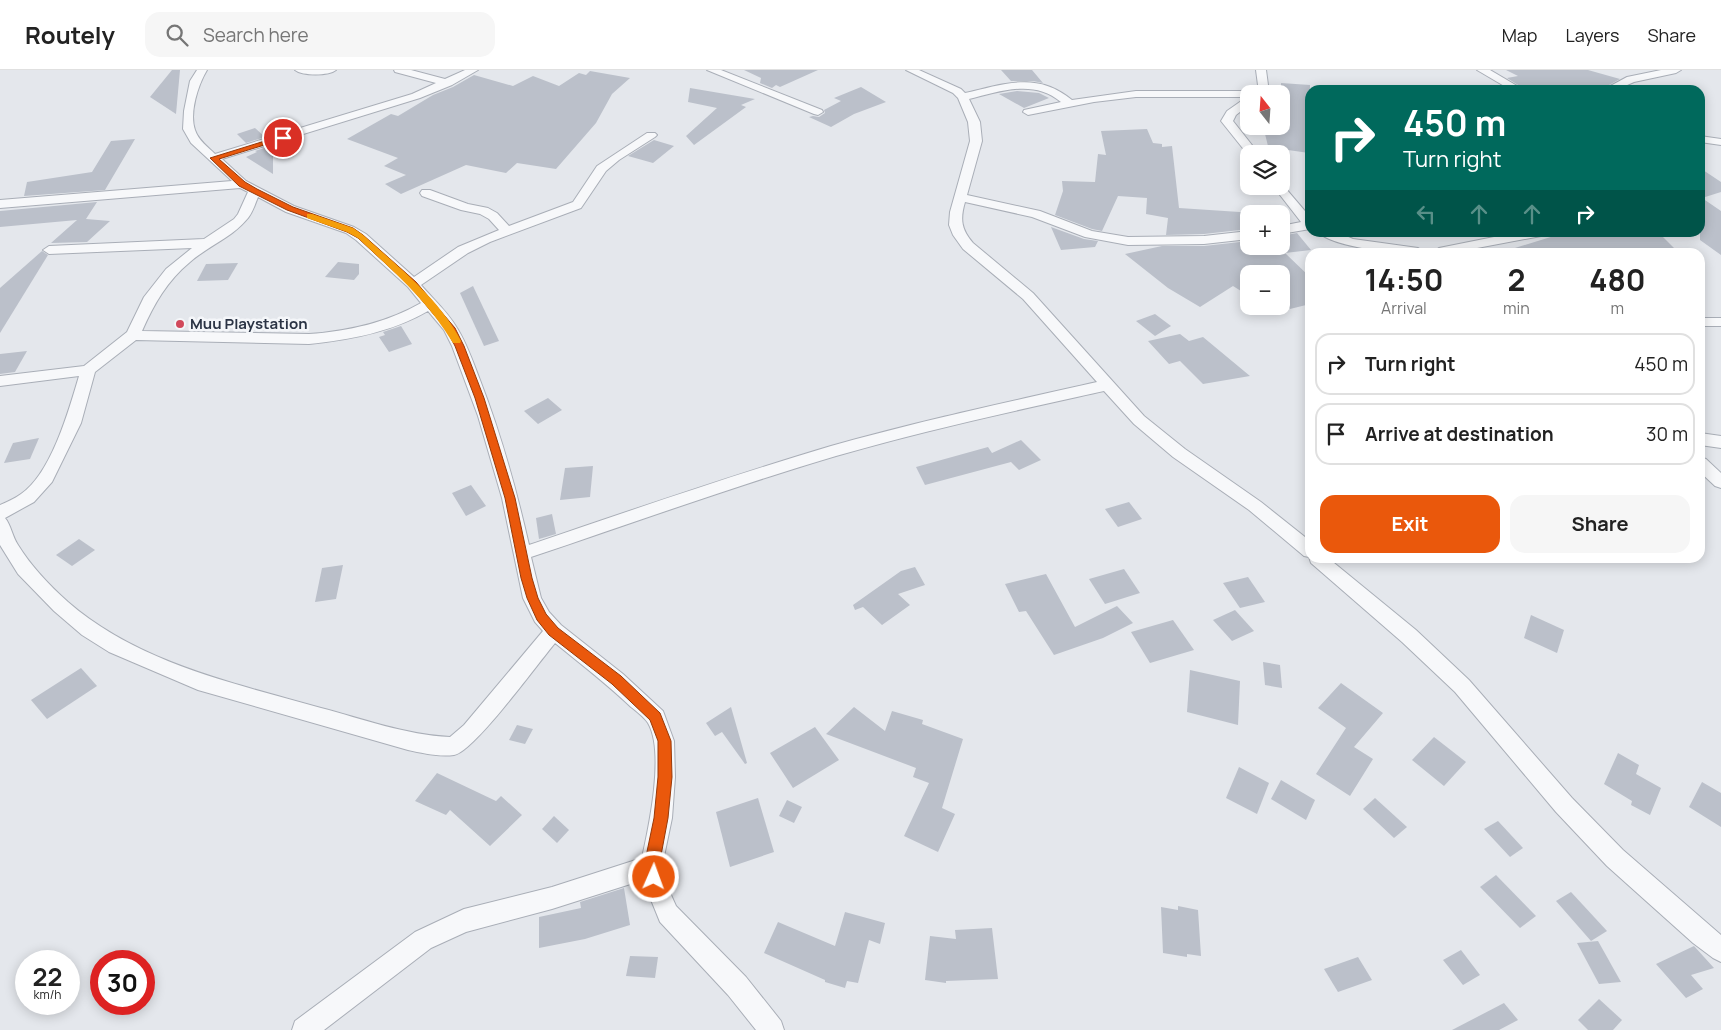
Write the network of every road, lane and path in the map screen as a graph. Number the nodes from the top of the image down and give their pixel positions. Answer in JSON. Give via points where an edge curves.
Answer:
{"nodes":[{"id":1,"x":202,"y":70,"type":"edge"},
{"id":2,"x":300,"y":70,"type":"edge"},
{"id":3,"x":331,"y":70,"type":"edge"},
{"id":4,"x":399,"y":70,"type":"edge"},
{"id":5,"x":473,"y":70,"type":"edge"},
{"id":6,"x":712,"y":70,"type":"edge"},
{"id":7,"x":911,"y":70,"type":"edge"},
{"id":8,"x":938,"y":70,"type":"edge"},
{"id":9,"x":1262,"y":70,"type":"edge"},
{"id":10,"x":1482,"y":70,"type":"edge"},
{"id":11,"x":1676,"y":70,"type":"edge"},
{"id":12,"x":927,"y":77,"type":"junction"},
{"id":13,"x":448,"y":83,"type":"junction"},
{"id":14,"x":1263,"y":85,"type":"edge"},
{"id":15,"x":1510,"y":85,"type":"edge"},
{"id":16,"x":1618,"y":85,"type":"edge"},
{"id":17,"x":1240,"y":94,"type":"edge"},
{"id":18,"x":963,"y":97,"type":"junction"},
{"id":19,"x":1070,"y":104,"type":"junction"},
{"id":20,"x":1240,"y":106,"type":"edge"},
{"id":21,"x":818,"y":112,"type":"dead end"},
{"id":22,"x":1028,"y":112,"type":"dead end"},
{"id":23,"x":651,"y":135,"type":"dead end"},
{"id":24,"x":1705,"y":140,"type":"edge"},
{"id":25,"x":1721,"y":142,"type":"edge"},
{"id":26,"x":1246,"y":145,"type":"edge"},
{"id":27,"x":214,"y":158,"type":"junction"},
{"id":28,"x":248,"y":187,"type":"junction"},
{"id":29,"x":426,"y":193,"type":"dead end"},
{"id":30,"x":1286,"y":195,"type":"edge"},
{"id":31,"x":962,"y":197,"type":"junction"},
{"id":32,"x":0,"y":204,"type":"edge"},
{"id":33,"x":1305,"y":219,"type":"edge"},
{"id":34,"x":1305,"y":225,"type":"edge"},
{"id":35,"x":1290,"y":228,"type":"edge"},
{"id":36,"x":506,"y":230,"type":"junction"},
{"id":37,"x":1240,"y":236,"type":"edge"},
{"id":38,"x":1337,"y":237,"type":"edge"},
{"id":39,"x":1515,"y":237,"type":"edge"},
{"id":40,"x":209,"y":243,"type":"junction"},
{"id":41,"x":1391,"y":248,"type":"edge"},
{"id":42,"x":1459,"y":248,"type":"edge"},
{"id":43,"x":48,"y":250,"type":"dead end"},
{"id":44,"x":413,"y":284,"type":"junction"},
{"id":45,"x":431,"y":303,"type":"junction"},
{"id":46,"x":1705,"y":322,"type":"edge"},
{"id":47,"x":1721,"y":322,"type":"edge"},
{"id":48,"x":133,"y":335,"type":"junction"},
{"id":49,"x":88,"y":370,"type":"junction"},
{"id":50,"x":0,"y":381,"type":"edge"},
{"id":51,"x":1107,"y":385,"type":"junction"},
{"id":52,"x":1705,"y":440,"type":"edge"},
{"id":53,"x":1721,"y":442,"type":"edge"},
{"id":54,"x":1705,"y":468,"type":"edge"},
{"id":55,"x":1721,"y":482,"type":"edge"},
{"id":56,"x":0,"y":513,"type":"edge"},
{"id":57,"x":0,"y":523,"type":"edge"},
{"id":58,"x":1305,"y":547,"type":"edge"},
{"id":59,"x":521,"y":554,"type":"junction"},
{"id":60,"x":1323,"y":563,"type":"edge"},
{"id":61,"x":554,"y":631,"type":"junction"},
{"id":62,"x":652,"y":866,"type":"junction"},
{"id":63,"x":1721,"y":950,"type":"edge"},
{"id":64,"x":304,"y":1030,"type":"edge"},
{"id":65,"x":772,"y":1030,"type":"edge"}],
"edges":[{"from":1,"to":27,"type":"street","via":[[189,111],[189,129],[195,141]]},
{"from":2,"to":3,"type":"street"},
{"from":4,"to":13,"type":"street"},
{"from":5,"to":13,"type":"street"},
{"from":6,"to":21,"type":"street"},
{"from":7,"to":12,"type":"street"},
{"from":8,"to":12,"type":"street"},
{"from":9,"to":14,"type":"street"},
{"from":10,"to":15,"type":"street"},
{"from":11,"to":16,"type":"street","via":[[1631,79]]},
{"from":12,"to":18,"type":"street","via":[[949,86]]},
{"from":13,"to":27,"type":"street","via":[[392,104]]},
{"from":17,"to":19,"type":"street","via":[[1136,94]]},
{"from":18,"to":19,"type":"street","via":[[1032,84],[1057,92]]},
{"from":18,"to":31,"type":"street","via":[[977,133]]},
{"from":19,"to":22,"type":"street"},
{"from":20,"to":26,"type":"street","via":[[1227,121]]},
{"from":23,"to":36,"type":"street","via":[[616,157],[597,174],[584,199],[577,205]]},
{"from":24,"to":25,"type":"street"},
{"from":27,"to":28,"type":"street"},
{"from":28,"to":32,"type":"street"},
{"from":28,"to":40,"type":"street","via":[[244,215]]},
{"from":28,"to":44,"type":"street","via":[[290,209],[350,230]]},
{"from":29,"to":36,"type":"street","via":[[484,211]]},
{"from":30,"to":33,"type":"street"},
{"from":31,"to":37,"type":"street","via":[[1036,214],[1089,234],[1128,241]]},
{"from":31,"to":51,"type":"street","via":[[956,212],[955,225],[959,235],[1028,296]]},
{"from":34,"to":35,"type":"street"},
{"from":36,"to":44,"type":"street","via":[[463,250]]},
{"from":38,"to":41,"type":"street"},
{"from":39,"to":42,"type":"street"},
{"from":40,"to":43,"type":"street"},
{"from":40,"to":48,"type":"street","via":[[186,258],[162,281]]},
{"from":44,"to":45,"type":"street"},
{"from":45,"to":48,"type":"street","via":[[393,322],[337,337]]},
{"from":45,"to":59,"type":"street","via":[[450,328],[473,380],[510,498]]},
{"from":46,"to":47,"type":"street"},
{"from":48,"to":49,"type":"street"},
{"from":49,"to":50,"type":"street"},
{"from":49,"to":56,"type":"street","via":[[73,423],[46,478],[28,498]]},
{"from":51,"to":58,"type":"street","via":[[1157,436],[1255,506]]},
{"from":51,"to":59,"type":"street","via":[[968,416],[844,449]]},
{"from":52,"to":53,"type":"street"},
{"from":54,"to":55,"type":"street"},
{"from":57,"to":61,"type":"street","via":[[8,544],[24,569],[60,606],[89,630],[116,646],[198,682],[408,741],[454,746],[471,731]]},
{"from":59,"to":61,"type":"street","via":[[532,598]]},
{"from":60,"to":63,"type":"street","via":[[1462,686],[1564,805],[1615,858]]},
{"from":61,"to":62,"type":"street","via":[[616,680],[656,717],[664,741],[665,777]]},
{"from":62,"to":64,"type":"street","via":[[552,898],[464,921],[431,936]]},
{"from":62,"to":65,"type":"street","via":[[656,888],[668,914],[737,986]]}]}
